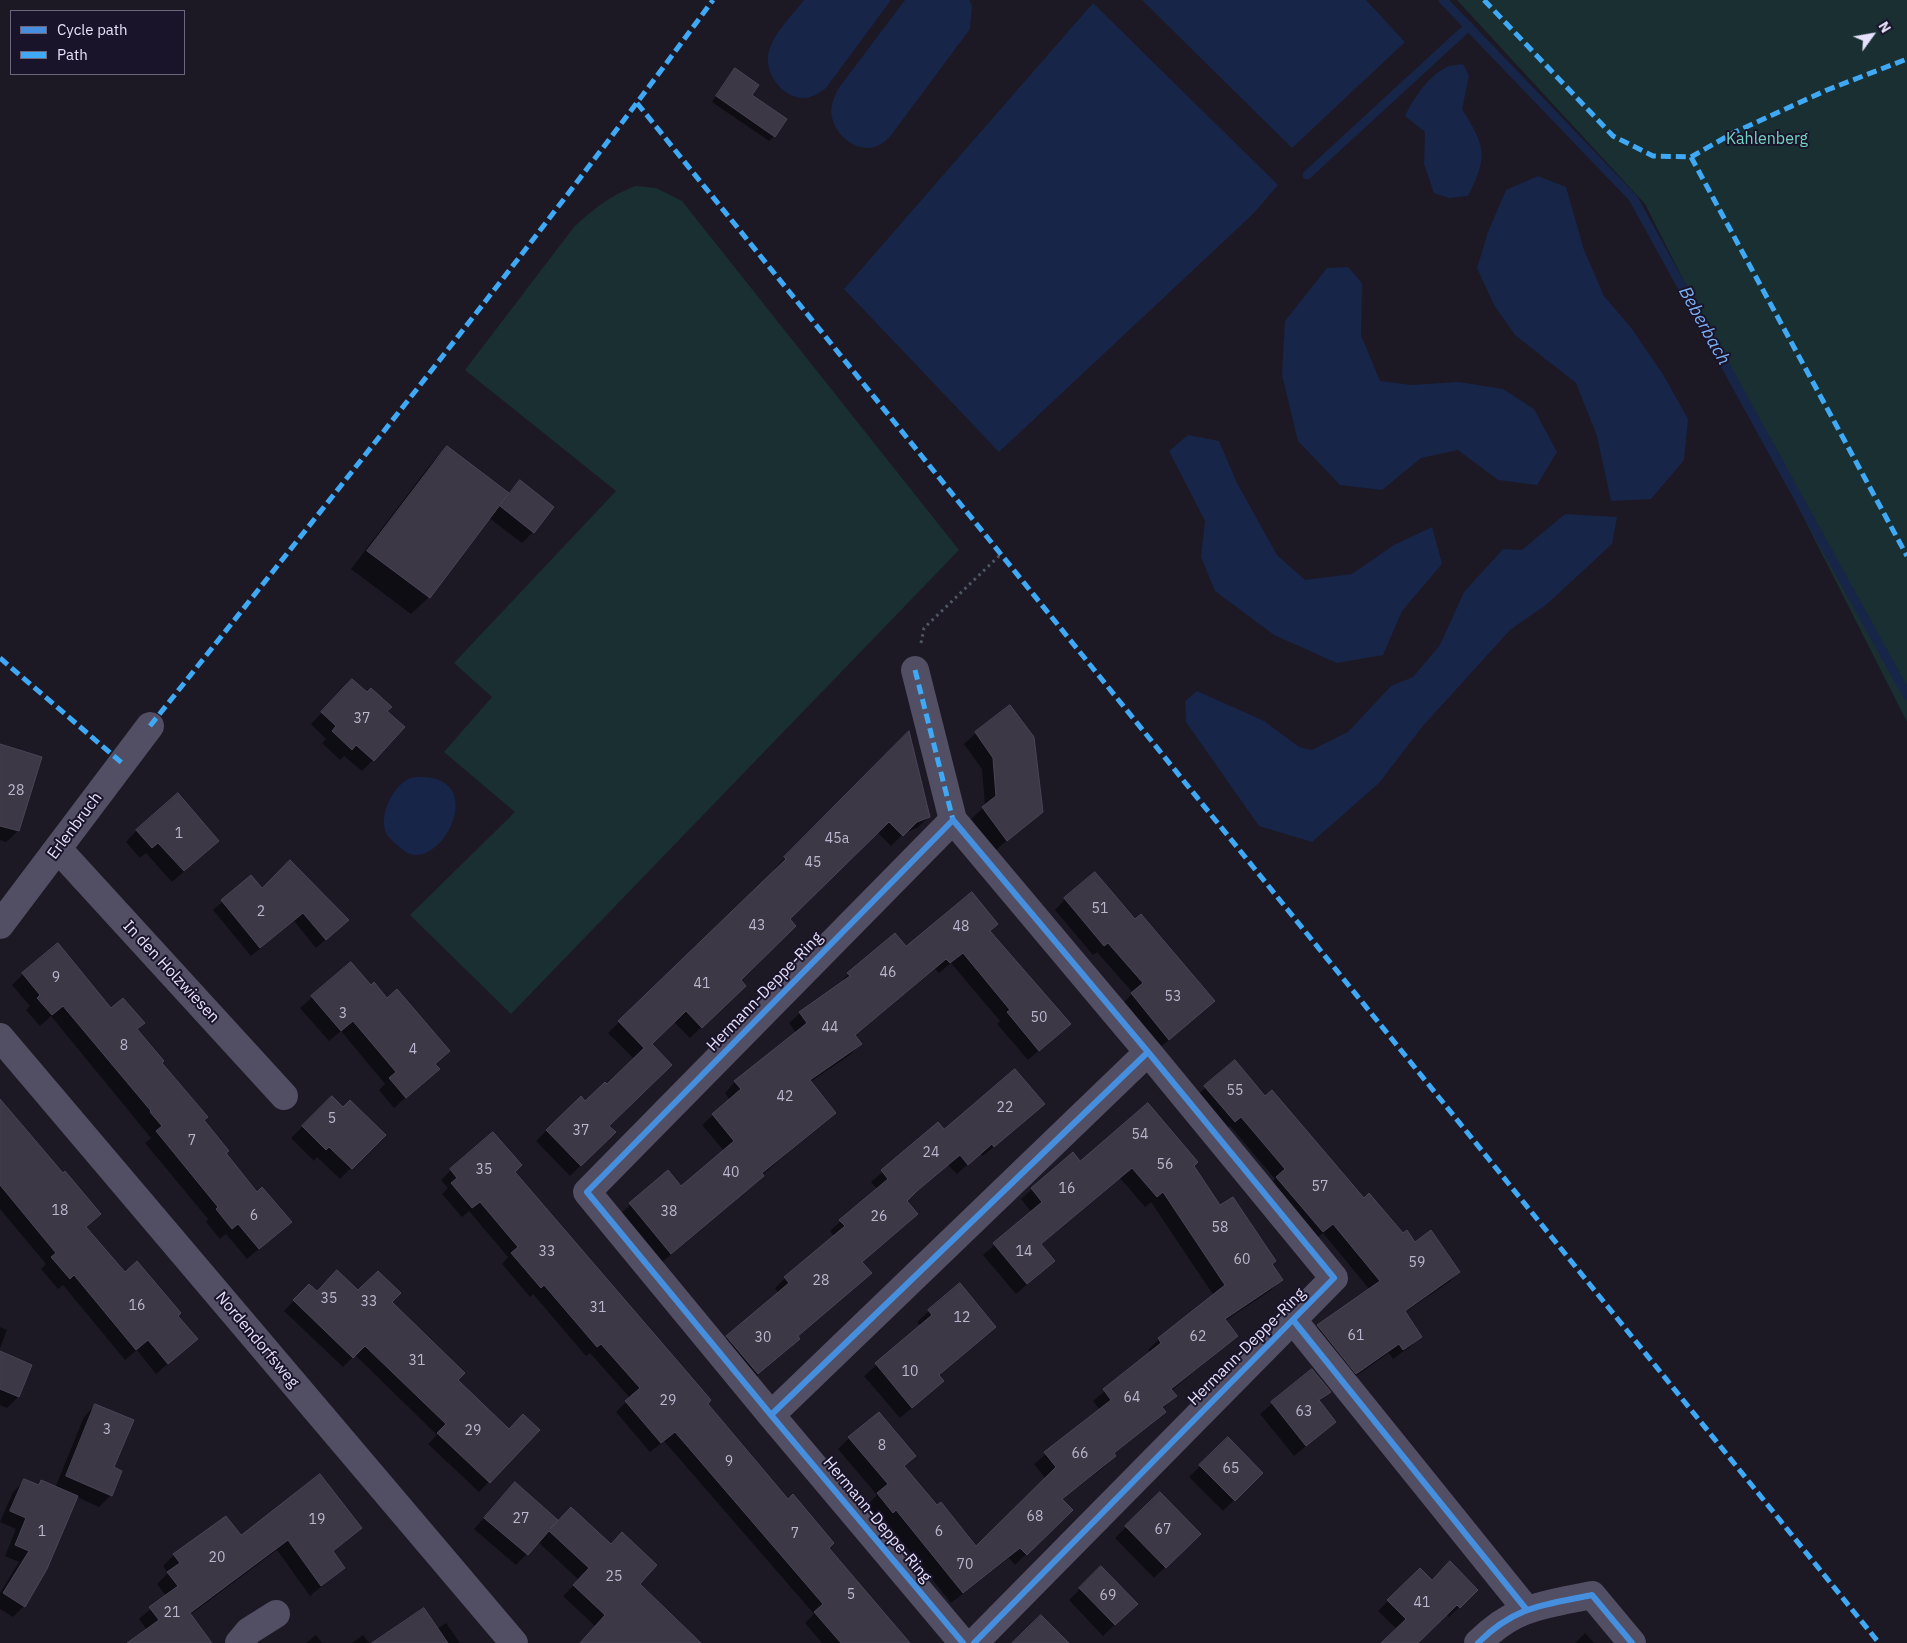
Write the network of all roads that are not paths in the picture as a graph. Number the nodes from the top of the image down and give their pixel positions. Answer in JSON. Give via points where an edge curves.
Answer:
{"nodes":[{"id":1,"x":915,"y":670,"type":"road end"},
{"id":2,"x":150,"y":726,"type":"dead end"},
{"id":3,"x":953,"y":820,"type":"junction"},
{"id":4,"x":58,"y":849,"type":"junction"},
{"id":5,"x":0,"y":925,"type":"edge"},
{"id":6,"x":0,"y":1037,"type":"edge"},
{"id":7,"x":1148,"y":1052,"type":"junction"},
{"id":8,"x":284,"y":1096,"type":"dead end"},
{"id":9,"x":1293,"y":1320,"type":"junction"},
{"id":10,"x":771,"y":1416,"type":"junction"},
{"id":11,"x":1526,"y":1609,"type":"junction"},
{"id":12,"x":276,"y":1614,"type":"dead end"},
{"id":13,"x":239,"y":1643,"type":"edge"},
{"id":14,"x":514,"y":1643,"type":"edge"},
{"id":15,"x":963,"y":1643,"type":"edge"},
{"id":16,"x":974,"y":1643,"type":"edge"},
{"id":17,"x":1478,"y":1643,"type":"edge"},
{"id":18,"x":1632,"y":1643,"type":"edge"}],
"edges":[{"from":1,"to":3,"type":"street","name":"Hermann-Deppe-Ring"},
{"from":2,"to":4,"type":"street","name":"Erlenbruch"},
{"from":3,"to":7,"type":"street","name":"Hermann-Deppe-Ring"},
{"from":3,"to":10,"type":"street","name":"Hermann-Deppe-Ring","via":[[587,1192]]},
{"from":4,"to":5,"type":"street","name":"Erlenbruch"},
{"from":4,"to":8,"type":"street","name":"In den Holzwiesen"},
{"from":6,"to":14,"type":"street","name":"Nordendorfsweg"},
{"from":7,"to":9,"type":"street","name":"Hermann-Deppe-Ring","via":[[1334,1278]]},
{"from":7,"to":10,"type":"street"},
{"from":9,"to":11,"type":"street"},
{"from":9,"to":16,"type":"street","name":"Hermann-Deppe-Ring"},
{"from":10,"to":15,"type":"street","name":"Hermann-Deppe-Ring"},
{"from":11,"to":17,"type":"street","via":[[1494,1627]]},
{"from":11,"to":18,"type":"street","via":[[1592,1595]]},
{"from":12,"to":13,"type":"street","via":[[249,1631]]}]}
